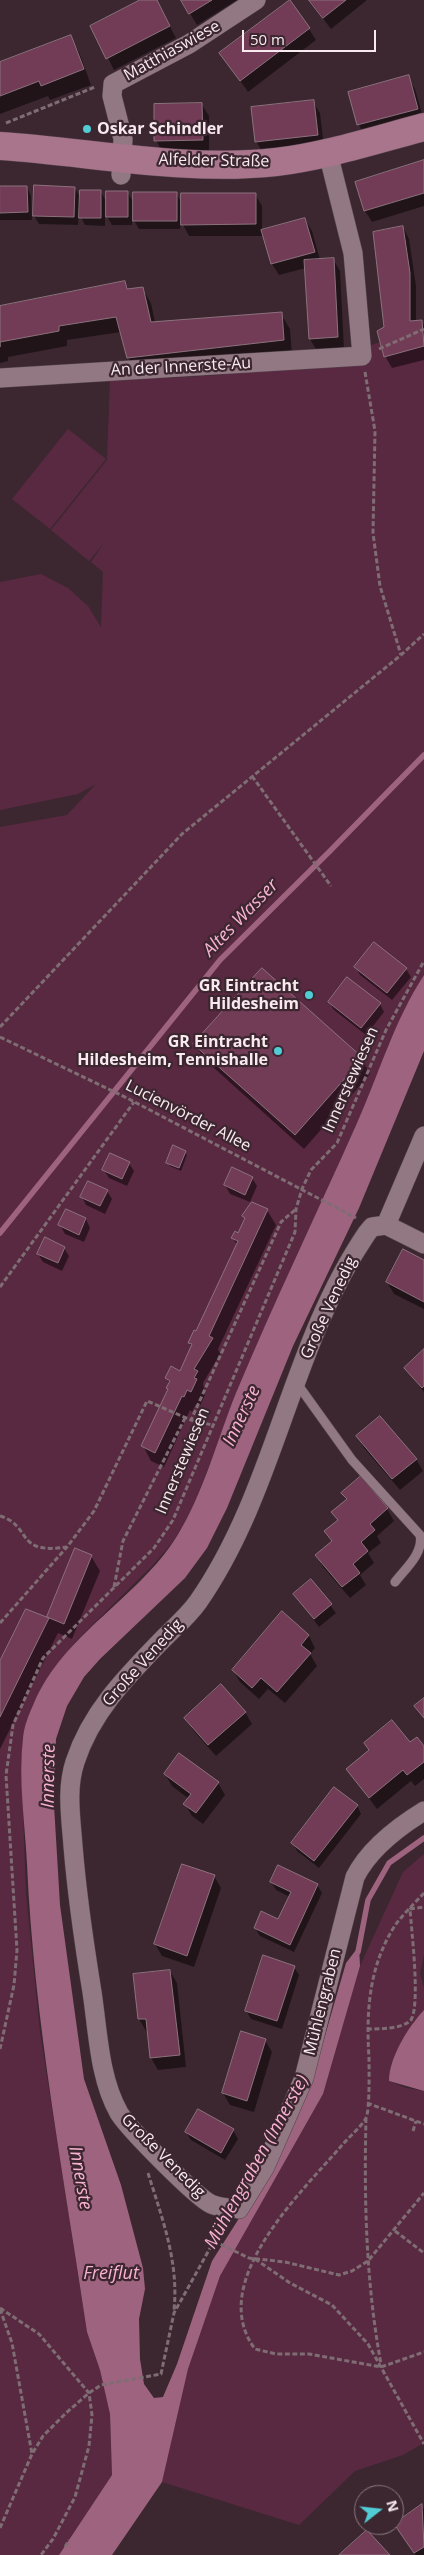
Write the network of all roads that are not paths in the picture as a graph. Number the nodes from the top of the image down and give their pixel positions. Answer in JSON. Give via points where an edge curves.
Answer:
{"nodes":[{"id":1,"x":256,"y":0,"type":"edge"},
{"id":2,"x":424,"y":127,"type":"edge"},
{"id":3,"x":424,"y":144,"type":"edge"},
{"id":4,"x":0,"y":146,"type":"edge"},
{"id":5,"x":329,"y":161,"type":"junction"},
{"id":6,"x":0,"y":166,"type":"edge"},
{"id":7,"x":122,"y":166,"type":"junction"},
{"id":8,"x":0,"y":378,"type":"edge"},
{"id":9,"x":424,"y":1136,"type":"edge"},
{"id":10,"x":386,"y":1225,"type":"junction"},
{"id":11,"x":424,"y":1244,"type":"edge"},
{"id":12,"x":296,"y":1382,"type":"junction"},
{"id":13,"x":395,"y":1582,"type":"dead end"},
{"id":14,"x":424,"y":1811,"type":"edge"},
{"id":15,"x":239,"y":2209,"type":"joint"}],
"edges":[{"from":1,"to":7,"type":"street","name":"Matthiaswiese","via":[[189,44],[113,84],[112,96],[123,139]]},
{"from":2,"to":5,"type":"main road","name":"Alfelder Straße"},
{"from":3,"to":5,"type":"main road","name":"Alfelder Straße"},
{"from":4,"to":7,"type":"main road","name":"Alfelder Straße"},
{"from":5,"to":7,"type":"main road","name":"Alfelder Straße"},
{"from":5,"to":8,"type":"street","name":"An der Innerste-Au","via":[[353,253],[362,356]]},
{"from":6,"to":7,"type":"main road","name":"Alfelder Straße"},
{"from":9,"to":10,"type":"street"},
{"from":10,"to":11,"type":"street"},
{"from":10,"to":12,"type":"street","name":"Große Venedig","via":[[372,1228],[367,1233],[346,1268]]},
{"from":12,"to":13,"type":"lane","via":[[352,1460],[420,1535],[423,1543],[420,1551]]},
{"from":12,"to":15,"type":"street","name":"Große Venedig","via":[[248,1508],[213,1576],[184,1618],[122,1681],[103,1706],[81,1746],[70,1784],[78,1900],[104,2068],[112,2097],[132,2128],[188,2184],[211,2204]]},
{"from":14,"to":15,"type":"street","name":"Mühlengraben","via":[[374,1850],[355,1877],[304,2078],[265,2167]]}]}
